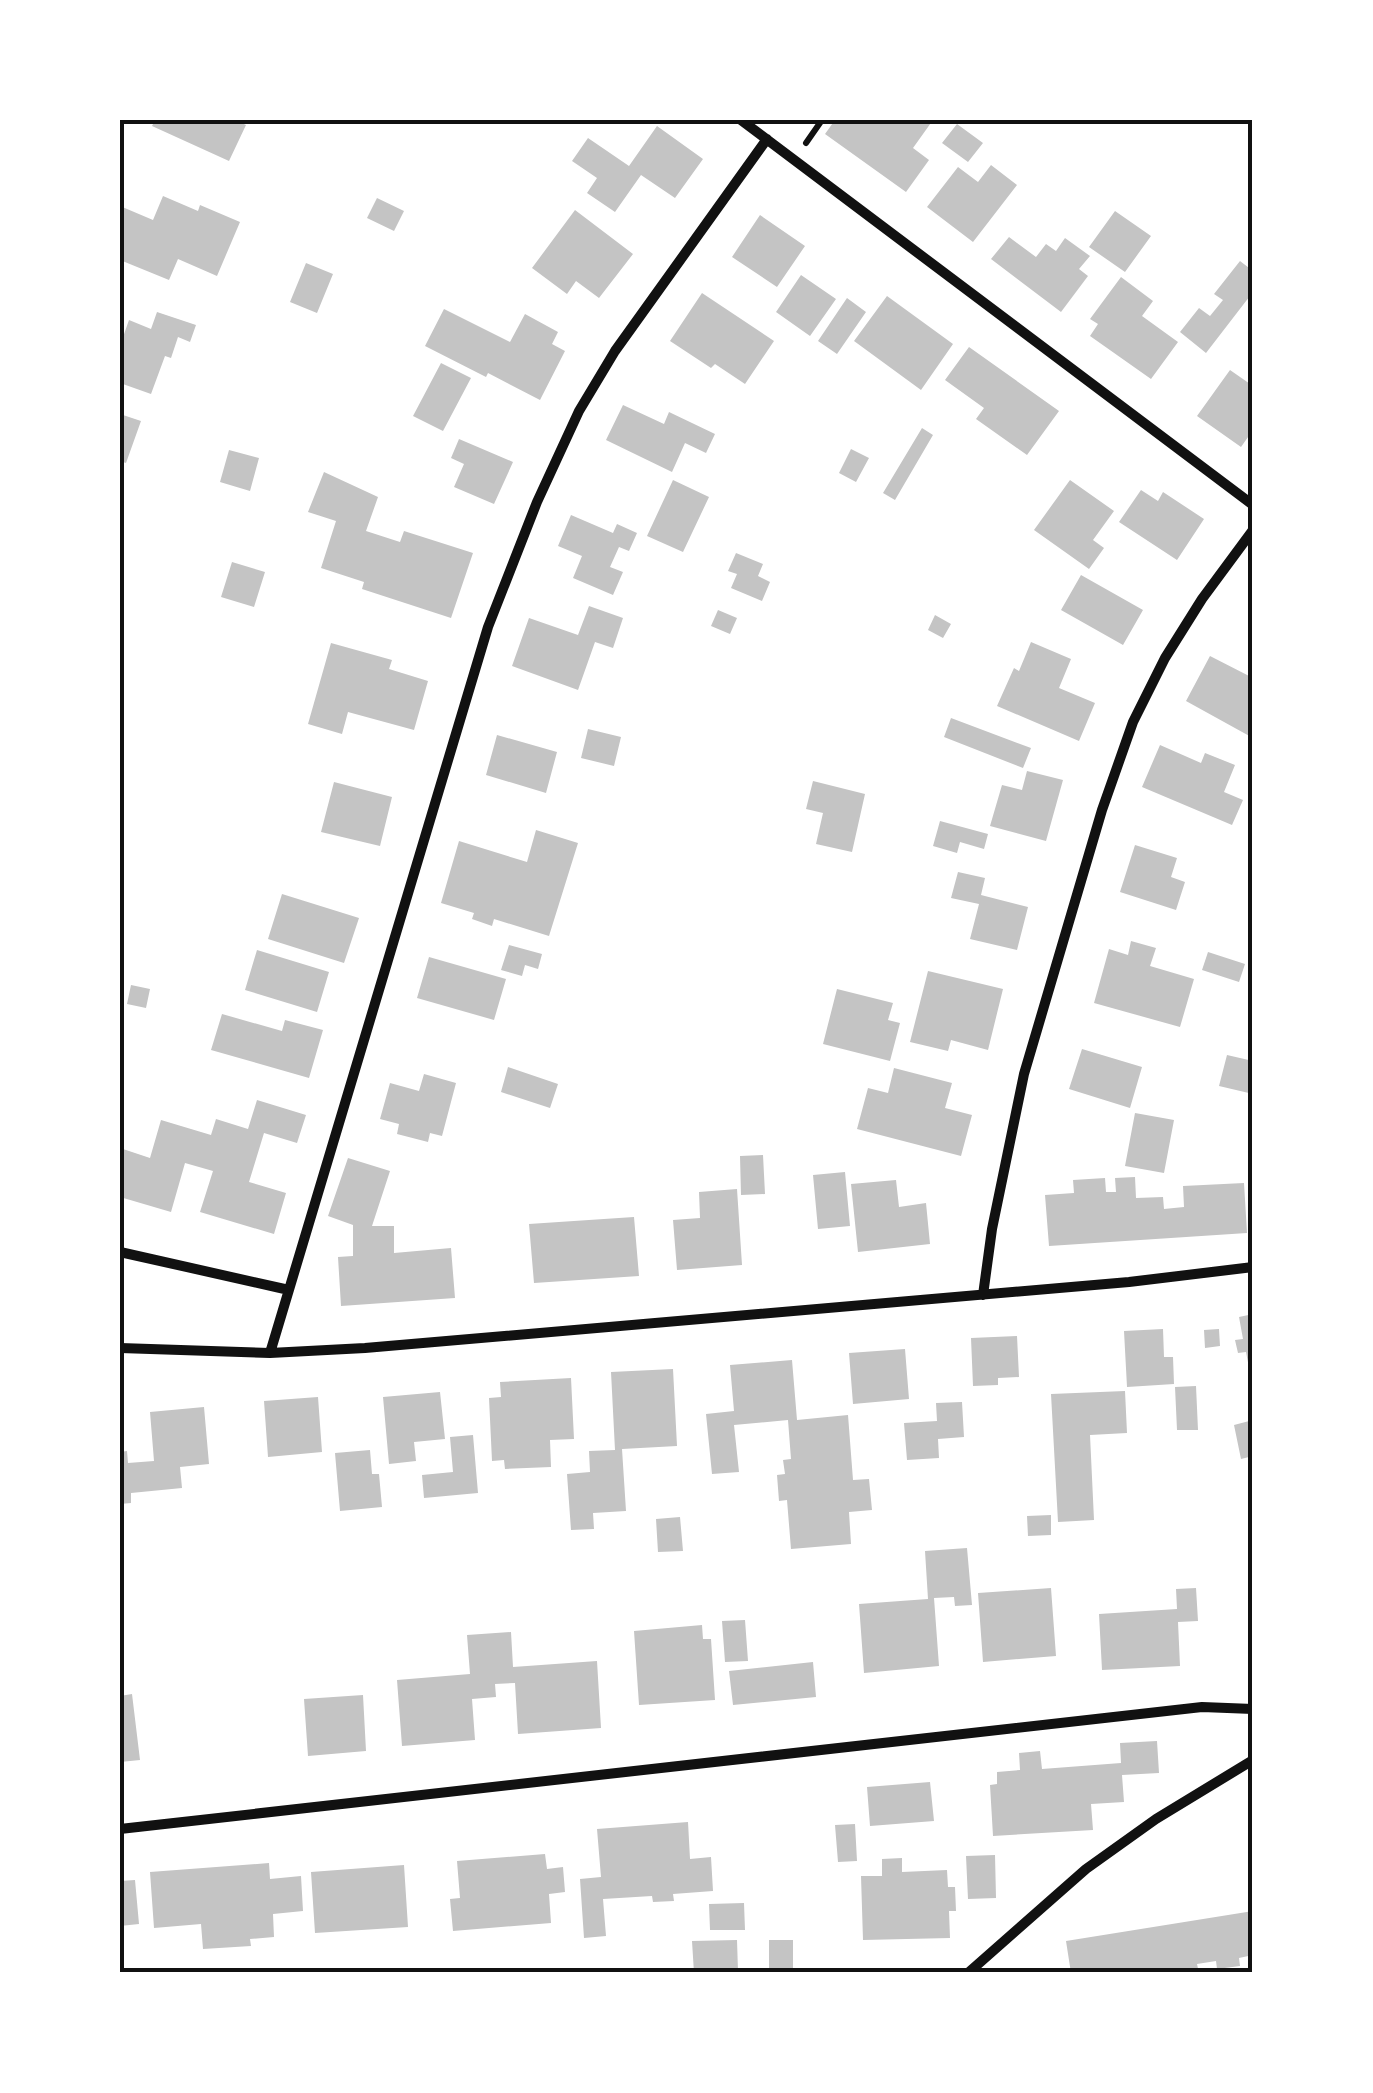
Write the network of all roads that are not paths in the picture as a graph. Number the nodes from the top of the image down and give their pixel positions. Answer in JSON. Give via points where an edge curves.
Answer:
{"nodes":[{"id":1,"x":741,"y":120,"type":"edge"},
{"id":2,"x":766,"y":139,"type":"junction"},
{"id":3,"x":1253,"y":505,"type":"edge"},
{"id":4,"x":1253,"y":530,"type":"edge"},
{"id":5,"x":120,"y":1252,"type":"edge"},
{"id":6,"x":1253,"y":1267,"type":"edge"},
{"id":7,"x":289,"y":1290,"type":"junction"},
{"id":8,"x":983,"y":1295,"type":"junction"},
{"id":9,"x":120,"y":1348,"type":"edge"},
{"id":10,"x":270,"y":1353,"type":"junction"},
{"id":11,"x":1253,"y":1709,"type":"edge"},
{"id":12,"x":1253,"y":1760,"type":"edge"},
{"id":13,"x":120,"y":1829,"type":"edge"},
{"id":14,"x":968,"y":1973,"type":"edge"}],
"edges":[{"from":1,"to":2,"type":"street"},
{"from":2,"to":3,"type":"street"},
{"from":2,"to":7,"type":"street","via":[[615,351],[537,502],[488,627]]},
{"from":4,"to":8,"type":"street","via":[[1165,658],[1120,758],[1024,1074]]},
{"from":5,"to":7,"type":"street"},
{"from":6,"to":8,"type":"street"},
{"from":7,"to":10,"type":"street"},
{"from":8,"to":10,"type":"street"},
{"from":9,"to":10,"type":"street"},
{"from":11,"to":13,"type":"street","via":[[1202,1707]]},
{"from":12,"to":14,"type":"street","via":[[1086,1869]]}]}
